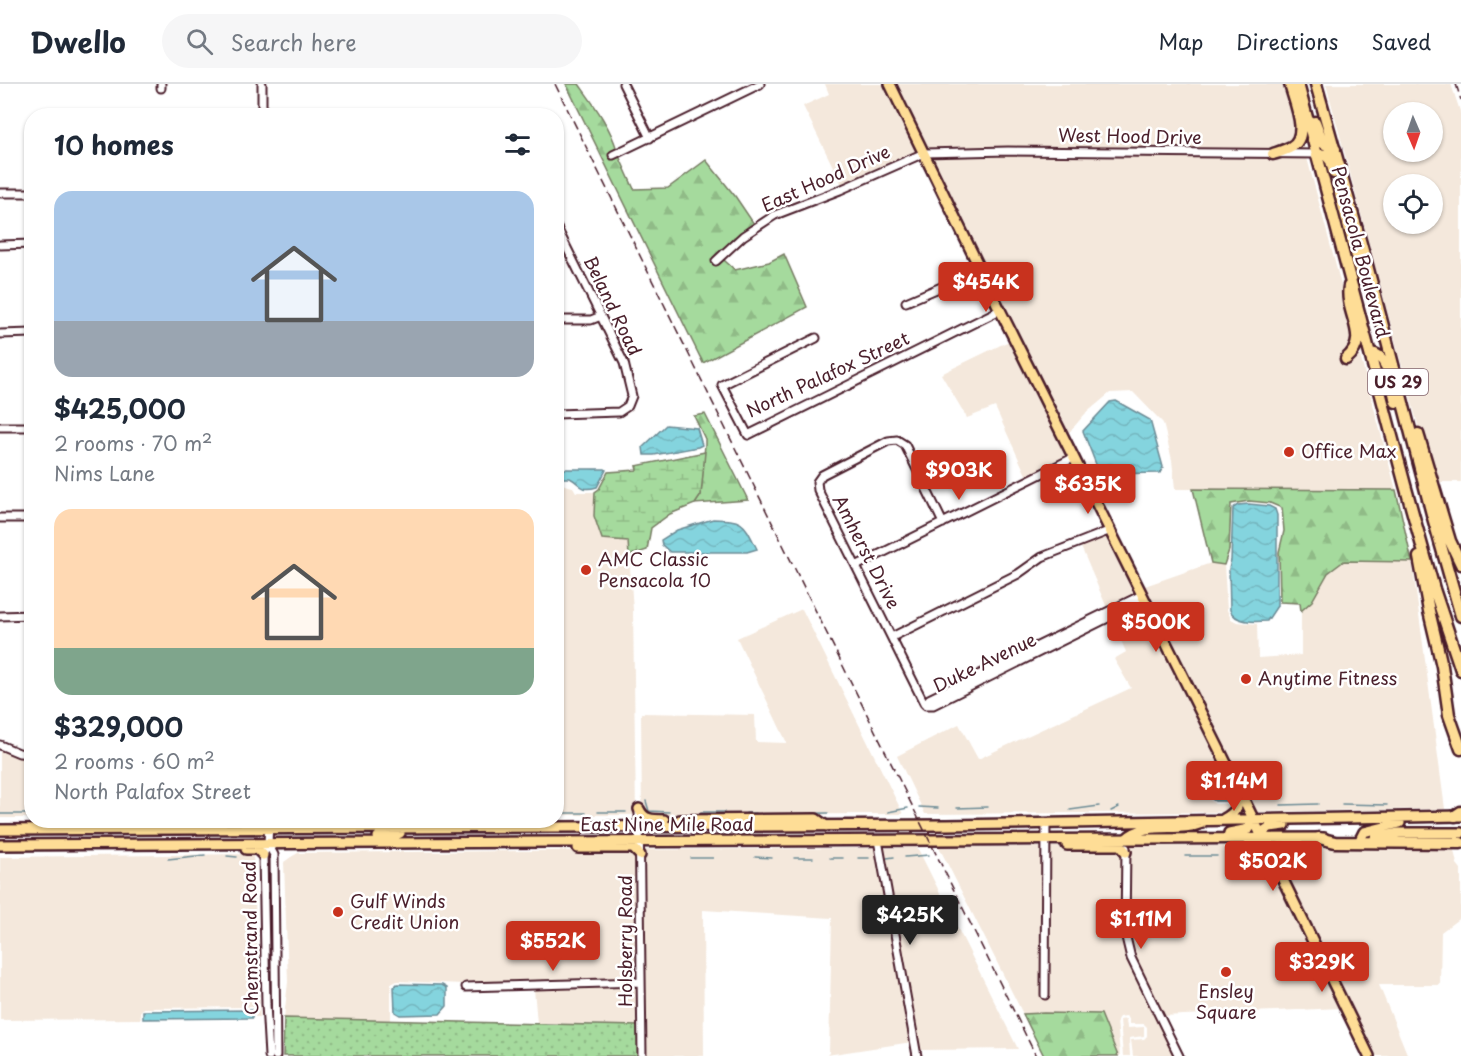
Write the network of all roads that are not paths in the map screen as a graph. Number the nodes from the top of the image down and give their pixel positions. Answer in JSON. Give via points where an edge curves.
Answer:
{"nodes":[{"id":1,"x":262,"y":84,"type":"edge"},
{"id":2,"x":623,"y":84,"type":"edge"},
{"id":3,"x":760,"y":84,"type":"edge"},
{"id":4,"x":890,"y":84,"type":"edge"},
{"id":5,"x":1290,"y":84,"type":"edge"},
{"id":6,"x":1298,"y":84,"type":"edge"},
{"id":7,"x":1305,"y":84,"type":"edge"},
{"id":8,"x":1316,"y":84,"type":"edge"},
{"id":9,"x":262,"y":108,"type":"edge"},
{"id":10,"x":650,"y":138,"type":"junction"},
{"id":11,"x":1335,"y":149,"type":"junction"},
{"id":12,"x":924,"y":153,"type":"junction"},
{"id":13,"x":1273,"y":154,"type":"junction"},
{"id":14,"x":1317,"y":154,"type":"junction"},
{"id":15,"x":613,"y":155,"type":"dead end"},
{"id":16,"x":0,"y":193,"type":"edge"},
{"id":17,"x":24,"y":193,"type":"edge"},
{"id":18,"x":564,"y":242,"type":"edge"},
{"id":19,"x":0,"y":244,"type":"edge"},
{"id":20,"x":24,"y":244,"type":"edge"},
{"id":21,"x":716,"y":261,"type":"dead end"},
{"id":22,"x":981,"y":270,"type":"junction"},
{"id":23,"x":1350,"y":279,"type":"junction"},
{"id":24,"x":1376,"y":297,"type":"junction"},
{"id":25,"x":906,"y":302,"type":"dead end"},
{"id":26,"x":1000,"y":310,"type":"junction"},
{"id":27,"x":601,"y":316,"type":"junction"},
{"id":28,"x":564,"y":320,"type":"edge"},
{"id":29,"x":24,"y":333,"type":"edge"},
{"id":30,"x":0,"y":334,"type":"edge"},
{"id":31,"x":816,"y":338,"type":"dead end"},
{"id":32,"x":1370,"y":353,"type":"junction"},
{"id":33,"x":1346,"y":359,"type":"dead end"},
{"id":34,"x":1398,"y":381,"type":"junction"},
{"id":35,"x":564,"y":414,"type":"edge"},
{"id":36,"x":0,"y":427,"type":"edge"},
{"id":37,"x":24,"y":427,"type":"edge"},
{"id":38,"x":1073,"y":458,"type":"junction"},
{"id":39,"x":1419,"y":465,"type":"junction"},
{"id":40,"x":1405,"y":485,"type":"junction"},
{"id":41,"x":0,"y":518,"type":"edge"},
{"id":42,"x":24,"y":518,"type":"edge"},
{"id":43,"x":943,"y":523,"type":"junction"},
{"id":44,"x":1111,"y":530,"type":"junction"},
{"id":45,"x":1461,"y":564,"type":"edge"},
{"id":46,"x":856,"y":566,"type":"junction"},
{"id":47,"x":1143,"y":598,"type":"junction"},
{"id":48,"x":24,"y":615,"type":"edge"},
{"id":49,"x":1461,"y":615,"type":"edge"},
{"id":50,"x":0,"y":616,"type":"edge"},
{"id":51,"x":892,"y":637,"type":"junction"},
{"id":52,"x":1461,"y":670,"type":"edge"},
{"id":53,"x":1446,"y":685,"type":"junction"},
{"id":54,"x":926,"y":705,"type":"joint"},
{"id":55,"x":1461,"y":728,"type":"edge"},
{"id":56,"x":0,"y":745,"type":"edge"},
{"id":57,"x":1461,"y":749,"type":"edge"},
{"id":58,"x":24,"y":753,"type":"edge"},
{"id":59,"x":1240,"y":792,"type":"junction"},
{"id":60,"x":639,"y":809,"type":"joint"},
{"id":61,"x":1459,"y":815,"type":"edge"},
{"id":62,"x":1437,"y":816,"type":"junction"},
{"id":63,"x":1222,"y":820,"type":"junction"},
{"id":64,"x":1253,"y":820,"type":"junction"},
{"id":65,"x":1207,"y":821,"type":"junction"},
{"id":66,"x":1103,"y":823,"type":"junction"},
{"id":67,"x":1121,"y":823,"type":"junction"},
{"id":68,"x":1400,"y":823,"type":"junction"},
{"id":69,"x":1010,"y":824,"type":"junction"},
{"id":70,"x":1046,"y":824,"type":"junction"},
{"id":71,"x":910,"y":825,"type":"junction"},
{"id":72,"x":947,"y":825,"type":"junction"},
{"id":73,"x":639,"y":826,"type":"junction"},
{"id":74,"x":801,"y":826,"type":"junction"},
{"id":75,"x":826,"y":826,"type":"junction"},
{"id":76,"x":850,"y":826,"type":"junction"},
{"id":77,"x":564,"y":827,"type":"edge"},
{"id":78,"x":40,"y":828,"type":"edge"},
{"id":79,"x":77,"y":828,"type":"edge"},
{"id":80,"x":266,"y":828,"type":"edge"},
{"id":81,"x":268,"y":828,"type":"edge"},
{"id":82,"x":548,"y":828,"type":"edge"},
{"id":83,"x":0,"y":830,"type":"edge"},
{"id":84,"x":466,"y":832,"type":"junction"},
{"id":85,"x":400,"y":833,"type":"junction"},
{"id":86,"x":1461,"y":833,"type":"edge"},
{"id":87,"x":1048,"y":838,"type":"junction"},
{"id":88,"x":1262,"y":838,"type":"junction"},
{"id":89,"x":1293,"y":838,"type":"junction"},
{"id":90,"x":1319,"y":838,"type":"junction"},
{"id":91,"x":1361,"y":838,"type":"junction"},
{"id":92,"x":1375,"y":838,"type":"junction"},
{"id":93,"x":1126,"y":839,"type":"junction"},
{"id":94,"x":1138,"y":839,"type":"junction"},
{"id":95,"x":850,"y":840,"type":"junction"},
{"id":96,"x":878,"y":840,"type":"junction"},
{"id":97,"x":948,"y":840,"type":"junction"},
{"id":98,"x":789,"y":841,"type":"junction"},
{"id":99,"x":1461,"y":841,"type":"edge"},
{"id":100,"x":484,"y":842,"type":"junction"},
{"id":101,"x":640,"y":842,"type":"junction"},
{"id":102,"x":322,"y":843,"type":"junction"},
{"id":103,"x":412,"y":843,"type":"junction"},
{"id":104,"x":124,"y":844,"type":"junction"},
{"id":105,"x":268,"y":844,"type":"junction"},
{"id":106,"x":0,"y":845,"type":"edge"},
{"id":107,"x":33,"y":845,"type":"junction"},
{"id":108,"x":46,"y":845,"type":"junction"},
{"id":109,"x":0,"y":850,"type":"edge"},
{"id":110,"x":21,"y":852,"type":"dead end"},
{"id":111,"x":1125,"y":852,"type":"junction"},
{"id":112,"x":263,"y":855,"type":"junction"},
{"id":113,"x":640,"y":855,"type":"junction"},
{"id":114,"x":1278,"y":870,"type":"junction"},
{"id":115,"x":641,"y":982,"type":"junction"},
{"id":116,"x":466,"y":987,"type":"dead end"},
{"id":117,"x":1045,"y":995,"type":"dead end"},
{"id":118,"x":269,"y":1056,"type":"edge"},
{"id":119,"x":276,"y":1056,"type":"edge"},
{"id":120,"x":642,"y":1056,"type":"edge"},
{"id":121,"x":917,"y":1056,"type":"edge"},
{"id":122,"x":1179,"y":1056,"type":"edge"},
{"id":123,"x":1368,"y":1056,"type":"edge"}],
"edges":[{"from":1,"to":9,"type":"street"},
{"from":2,"to":10,"type":"street"},
{"from":3,"to":10,"type":"street"},
{"from":4,"to":12,"type":"main road"},
{"from":5,"to":13,"type":"highway","via":[[1302,129],[1294,146]]},
{"from":6,"to":14,"type":"highway","name":"Pensacola Boulevard","number":"US 29"},
{"from":7,"to":11,"type":"highway","via":[[1318,133],[1323,143]]},
{"from":8,"to":11,"type":"highway","name":"Pensacola Boulevard","number":"US 29"},
{"from":10,"to":15,"type":"street"},
{"from":11,"to":14,"type":"street","name":"West Hood Drive"},
{"from":11,"to":24,"type":"highway","name":"Pensacola Boulevard","number":"US 29"},
{"from":12,"to":13,"type":"street","name":"West Hood Drive"},
{"from":12,"to":21,"type":"street","name":"East Hood Drive","via":[[776,215],[743,236]]},
{"from":12,"to":22,"type":"main road"},
{"from":13,"to":14,"type":"street","name":"West Hood Drive"},
{"from":14,"to":23,"type":"highway","name":"Pensacola Boulevard","number":"US 29"},
{"from":14,"to":24,"type":"highway","via":[[1326,155],[1331,161],[1362,275]]},
{"from":16,"to":17,"type":"street"},
{"from":18,"to":27,"type":"street","name":"Beland Road"},
{"from":19,"to":20,"type":"street"},
{"from":22,"to":25,"type":"street","name":"North Palafox Street"},
{"from":22,"to":26,"type":"main road"},
{"from":23,"to":32,"type":"highway","name":"Pensacola Boulevard","number":"US 29"},
{"from":23,"to":33,"type":"highway","via":[[1347,296],[1359,340]]},
{"from":24,"to":34,"type":"highway","name":"Pensacola Boulevard","number":"US 29"},
{"from":26,"to":31,"type":"street","name":"North Palafox Street","via":[[748,435],[722,385]]},
{"from":26,"to":38,"type":"main road"},
{"from":27,"to":28,"type":"street"},
{"from":27,"to":35,"type":"street","name":"Beland Road","via":[[628,375],[631,401],[624,410],[614,413]]},
{"from":29,"to":30,"type":"street"},
{"from":32,"to":39,"type":"highway","via":[[1376,353],[1386,367],[1408,447]]},
{"from":32,"to":40,"type":"highway","name":"Pensacola Boulevard","number":"US 29"},
{"from":34,"to":39,"type":"highway","name":"Pensacola Boulevard","number":"US 29"},
{"from":34,"to":45,"type":"highway"},
{"from":36,"to":37,"type":"street"},
{"from":38,"to":43,"type":"street"},
{"from":38,"to":44,"type":"main road"},
{"from":39,"to":49,"type":"highway","name":"Pensacola Boulevard","number":"US 29"},
{"from":40,"to":52,"type":"highway","name":"Pensacola Boulevard","number":"US 29"},
{"from":40,"to":53,"type":"highway"},
{"from":41,"to":42,"type":"street"},
{"from":43,"to":46,"type":"street"},
{"from":43,"to":46,"type":"street","name":"Amherst Drive","via":[[905,445],[897,440],[888,441],[822,475],[817,482]]},
{"from":44,"to":47,"type":"main road"},
{"from":44,"to":51,"type":"street","via":[[1042,557],[1018,574]]},
{"from":46,"to":51,"type":"street","name":"Amherst Drive"},
{"from":47,"to":54,"type":"street","name":"Duke Avenue","via":[[929,699]]},
{"from":47,"to":59,"type":"main road"},
{"from":48,"to":50,"type":"street"},
{"from":51,"to":54,"type":"street","name":"Amherst Drive"},
{"from":53,"to":55,"type":"highway"},
{"from":53,"to":57,"type":"highway","via":[[1449,715]]},
{"from":56,"to":58,"type":"street"},
{"from":59,"to":63,"type":"main road","via":[[1238,807]]},
{"from":59,"to":64,"type":"main road"},
{"from":60,"to":73,"type":"street","name":"Holsberry Road"},
{"from":60,"to":75,"type":"main road","via":[[642,816],[655,820],[816,819]]},
{"from":61,"to":62,"type":"main road"},
{"from":62,"to":64,"type":"main road","name":"East Nine Mile Road"},
{"from":62,"to":68,"type":"main road","via":[[1424,822]]},
{"from":63,"to":64,"type":"main road","name":"East Nine Mile Road"},
{"from":63,"to":65,"type":"main road","name":"East Nine Mile Road"},
{"from":64,"to":88,"type":"main road"},
{"from":64,"to":94,"type":"main road","via":[[1249,829],[1240,832],[1149,834]]},
{"from":65,"to":67,"type":"main road","name":"East Nine Mile Road"},
{"from":65,"to":93,"type":"main road","via":[[1191,828],[1145,828]]},
{"from":66,"to":67,"type":"main road","name":"East Nine Mile Road"},
{"from":66,"to":70,"type":"main road","name":"East Nine Mile Road"},
{"from":66,"to":87,"type":"main road","via":[[1088,828],[1055,829],[1049,831]]},
{"from":67,"to":87,"type":"main road","via":[[1107,834]]},
{"from":68,"to":88,"type":"main road","via":[[1279,825],[1264,831]]},
{"from":68,"to":91,"type":"main road","via":[[1364,832]]},
{"from":69,"to":70,"type":"main road","name":"East Nine Mile Road"},
{"from":69,"to":72,"type":"main road","name":"East Nine Mile Road"},
{"from":69,"to":97,"type":"main road","via":[[998,829],[955,832]]},
{"from":70,"to":87,"type":"street"},
{"from":71,"to":72,"type":"main road","name":"East Nine Mile Road"},
{"from":71,"to":76,"type":"main road","name":"East Nine Mile Road"},
{"from":71,"to":95,"type":"main road","via":[[898,830],[856,832]]},
{"from":72,"to":97,"type":"main road"},
{"from":73,"to":74,"type":"main road","name":"East Nine Mile Road"},
{"from":73,"to":77,"type":"main road","name":"East Nine Mile Road"},
{"from":73,"to":100,"type":"main road","via":[[623,837],[500,837]]},
{"from":73,"to":101,"type":"street","name":"Holsberry Road"},
{"from":74,"to":75,"type":"main road","name":"East Nine Mile Road"},
{"from":74,"to":101,"type":"main road","via":[[789,830],[652,832]]},
{"from":75,"to":76,"type":"main road","name":"East Nine Mile Road"},
{"from":76,"to":98,"type":"main road","via":[[843,835],[798,836]]},
{"from":78,"to":83,"type":"main road","name":"East Nine Mile Road"},
{"from":79,"to":107,"type":"main road","via":[[67,839]]},
{"from":80,"to":104,"type":"main road","via":[[263,835],[250,839],[146,839]]},
{"from":81,"to":105,"type":"street","name":"Chemstrand Road"},
{"from":82,"to":84,"type":"main road","via":[[534,832]]},
{"from":84,"to":85,"type":"main road"},
{"from":84,"to":103,"type":"main road","via":[[461,837]]},
{"from":85,"to":102,"type":"main road","via":[[390,837],[341,837]]},
{"from":85,"to":105,"type":"main road","via":[[285,834],[275,835]]},
{"from":86,"to":92,"type":"main road","via":[[1399,833]]},
{"from":87,"to":93,"type":"main road"},
{"from":87,"to":97,"type":"main road","name":"East Nine Mile Road","via":[[988,834],[974,840]]},
{"from":87,"to":111,"type":"main road","via":[[1063,845],[1120,845]]},
{"from":87,"to":117,"type":"street"},
{"from":88,"to":89,"type":"main road"},
{"from":88,"to":94,"type":"main road"},
{"from":88,"to":114,"type":"main road"},
{"from":89,"to":90,"type":"main road"},
{"from":89,"to":114,"type":"main road","via":[[1280,848]]},
{"from":90,"to":91,"type":"main road"},
{"from":90,"to":99,"type":"highway","via":[[1335,842]]},
{"from":91,"to":92,"type":"main road"},
{"from":92,"to":99,"type":"main road"},
{"from":93,"to":94,"type":"main road"},
{"from":93,"to":111,"type":"street"},
{"from":95,"to":96,"type":"main road","name":"East Nine Mile Road"},
{"from":95,"to":98,"type":"main road","name":"East Nine Mile Road"},
{"from":96,"to":97,"type":"main road","name":"East Nine Mile Road"},
{"from":96,"to":121,"type":"street"},
{"from":98,"to":101,"type":"main road","name":"East Nine Mile Road"},
{"from":100,"to":101,"type":"main road","name":"East Nine Mile Road"},
{"from":100,"to":103,"type":"main road","name":"East Nine Mile Road"},
{"from":100,"to":113,"type":"main road","via":[[512,849],[633,848]]},
{"from":101,"to":113,"type":"street","name":"Holsberry Road"},
{"from":102,"to":103,"type":"main road","name":"East Nine Mile Road"},
{"from":102,"to":105,"type":"main road","name":"East Nine Mile Road"},
{"from":104,"to":105,"type":"main road","name":"East Nine Mile Road"},
{"from":104,"to":108,"type":"main road","name":"East Nine Mile Road"},
{"from":105,"to":112,"type":"street","name":"Chemstrand Road"},
{"from":105,"to":119,"type":"street","name":"Chemstrand Road","via":[[274,855]]},
{"from":106,"to":107,"type":"main road","name":"East Nine Mile Road"},
{"from":107,"to":108,"type":"main road","name":"East Nine Mile Road"},
{"from":108,"to":112,"type":"main road","via":[[62,850],[257,849]]},
{"from":109,"to":110,"type":"main road"},
{"from":111,"to":122,"type":"street","via":[[1128,952]]},
{"from":112,"to":118,"type":"street","name":"Chemstrand Road"},
{"from":113,"to":115,"type":"street","name":"Holsberry Road"},
{"from":114,"to":123,"type":"main road"},
{"from":115,"to":116,"type":"street"},
{"from":115,"to":120,"type":"street","name":"Holsberry Road"}]}
